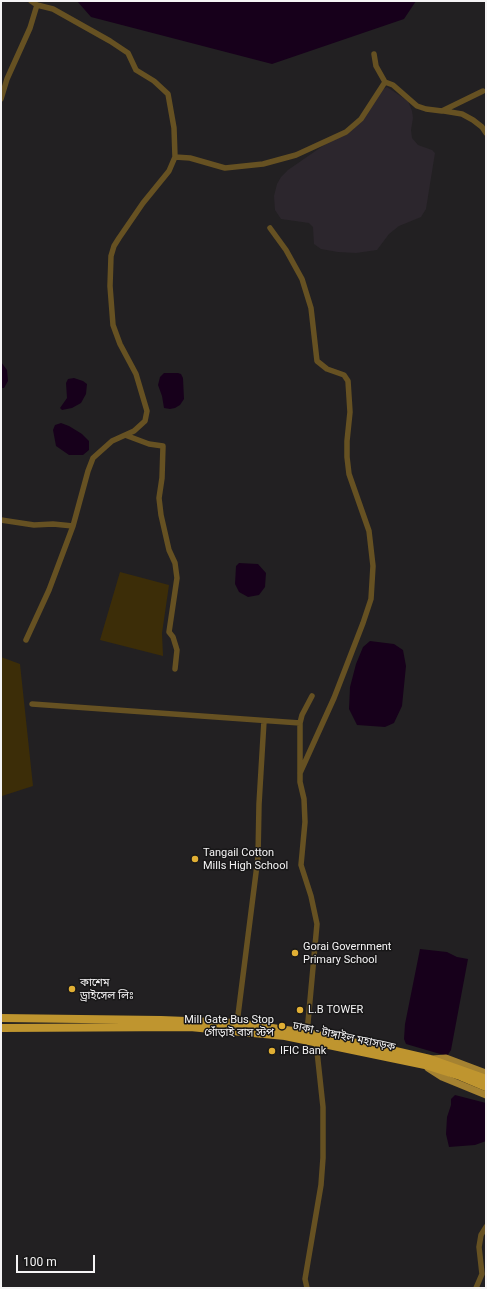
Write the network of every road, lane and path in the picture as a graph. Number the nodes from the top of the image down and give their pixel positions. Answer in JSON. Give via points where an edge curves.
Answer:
{"nodes":[{"id":1,"x":31,"y":1,"type":"edge"},
{"id":2,"x":37,"y":5,"type":"junction"},
{"id":3,"x":374,"y":54,"type":"dead end"},
{"id":4,"x":385,"y":82,"type":"junction"},
{"id":5,"x":483,"y":91,"type":"dead end"},
{"id":6,"x":1,"y":99,"type":"edge"},
{"id":7,"x":442,"y":111,"type":"junction"},
{"id":8,"x":486,"y":133,"type":"edge"},
{"id":9,"x":175,"y":157,"type":"junction"},
{"id":10,"x":270,"y":228,"type":"dead end"},
{"id":11,"x":125,"y":435,"type":"junction"},
{"id":12,"x":1,"y":520,"type":"edge"},
{"id":13,"x":73,"y":526,"type":"junction"},
{"id":14,"x":26,"y":640,"type":"dead end"},
{"id":15,"x":175,"y":669,"type":"dead end"},
{"id":16,"x":312,"y":696,"type":"dead end"},
{"id":17,"x":32,"y":704,"type":"dead end"},
{"id":18,"x":264,"y":721,"type":"junction"},
{"id":19,"x":300,"y":723,"type":"junction"},
{"id":20,"x":300,"y":773,"type":"junction"},
{"id":21,"x":1,"y":1018,"type":"edge"},
{"id":22,"x":12,"y":1018,"type":"junction"},
{"id":23,"x":237,"y":1023,"type":"junction"},
{"id":24,"x":1,"y":1028,"type":"edge"},
{"id":25,"x":12,"y":1028,"type":"junction"},
{"id":26,"x":307,"y":1032,"type":"junction"},
{"id":27,"x":316,"y":1042,"type":"junction"},
{"id":28,"x":427,"y":1062,"type":"junction"},
{"id":29,"x":486,"y":1073,"type":"edge"},
{"id":30,"x":486,"y":1079,"type":"edge"},
{"id":31,"x":486,"y":1087,"type":"edge"},
{"id":32,"x":486,"y":1095,"type":"edge"},
{"id":33,"x":486,"y":1227,"type":"edge"},
{"id":34,"x":307,"y":1288,"type":"edge"},
{"id":35,"x":476,"y":1288,"type":"edge"}],
"edges":[{"from":1,"to":2,"type":"street"},
{"from":2,"to":6,"type":"street"},
{"from":2,"to":9,"type":"street","via":[[53,9],[128,53],[136,70],[168,94],[174,128]]},
{"from":3,"to":4,"type":"street","via":[[376,66]]},
{"from":4,"to":7,"type":"street","via":[[393,85],[417,106]]},
{"from":4,"to":9,"type":"street","via":[[361,119],[346,132],[296,155],[263,164],[226,168],[190,158]]},
{"from":5,"to":7,"type":"street"},
{"from":7,"to":8,"type":"street","via":[[462,114],[482,127]]},
{"from":9,"to":11,"type":"street","via":[[169,171],[119,238],[111,256],[113,325],[136,374],[147,411],[145,421],[134,432]]},
{"from":10,"to":20,"type":"street","via":[[302,279],[311,308],[317,361],[327,369],[344,375],[348,381],[349,474],[369,531],[373,566],[371,599],[363,623],[334,698]]},
{"from":11,"to":13,"type":"street","via":[[112,441],[94,458]]},
{"from":11,"to":15,"type":"street","via":[[163,446],[159,498],[177,578],[169,632],[177,650]]},
{"from":12,"to":13,"type":"street","via":[[34,525]]},
{"from":13,"to":14,"type":"street","via":[[49,590]]},
{"from":16,"to":19,"type":"street"},
{"from":17,"to":18,"type":"street"},
{"from":18,"to":19,"type":"street"},
{"from":18,"to":23,"type":"street","via":[[258,857]]},
{"from":19,"to":20,"type":"street"},
{"from":20,"to":26,"type":"street","via":[[305,822],[301,865],[317,924]]},
{"from":21,"to":22,"type":"highway","name":"ঢাকা - টাঙ্গাইল মহাসড়ক"},
{"from":22,"to":23,"type":"highway","name":"ঢাকা - টাঙ্গাইল মহাসড়ক"},
{"from":22,"to":25,"type":"highway"},
{"from":23,"to":26,"type":"highway","name":"ঢাকা - টাঙ্গাইল মহাসড়ক"},
{"from":24,"to":25,"type":"highway","name":"ঢাকা - টাঙ্গাইল মহাসড়ক"},
{"from":25,"to":27,"type":"highway","name":"ঢাকা - টাঙ্গাইল মহাসড়ক","via":[[190,1027],[285,1036]]},
{"from":26,"to":28,"type":"highway","name":"ঢাকা - টাঙ্গাইল মহাসড়ক"},
{"from":27,"to":28,"type":"highway","name":"ঢাকা - টাঙ্গাইল মহাসড়ক"},
{"from":27,"to":34,"type":"street","via":[[323,1107],[323,1158],[305,1279]]},
{"from":28,"to":29,"type":"main road","via":[[446,1058]]},
{"from":28,"to":30,"type":"highway","name":"ঢাকা - টাঙ্গাইল মহাসড়ক"},
{"from":28,"to":31,"type":"highway","name":"ঢাকা - টাঙ্গাইল মহাসড়ক"},
{"from":28,"to":32,"type":"main road","via":[[442,1077]]},
{"from":33,"to":35,"type":"street","via":[[481,1235],[479,1247],[482,1274]]}]}
